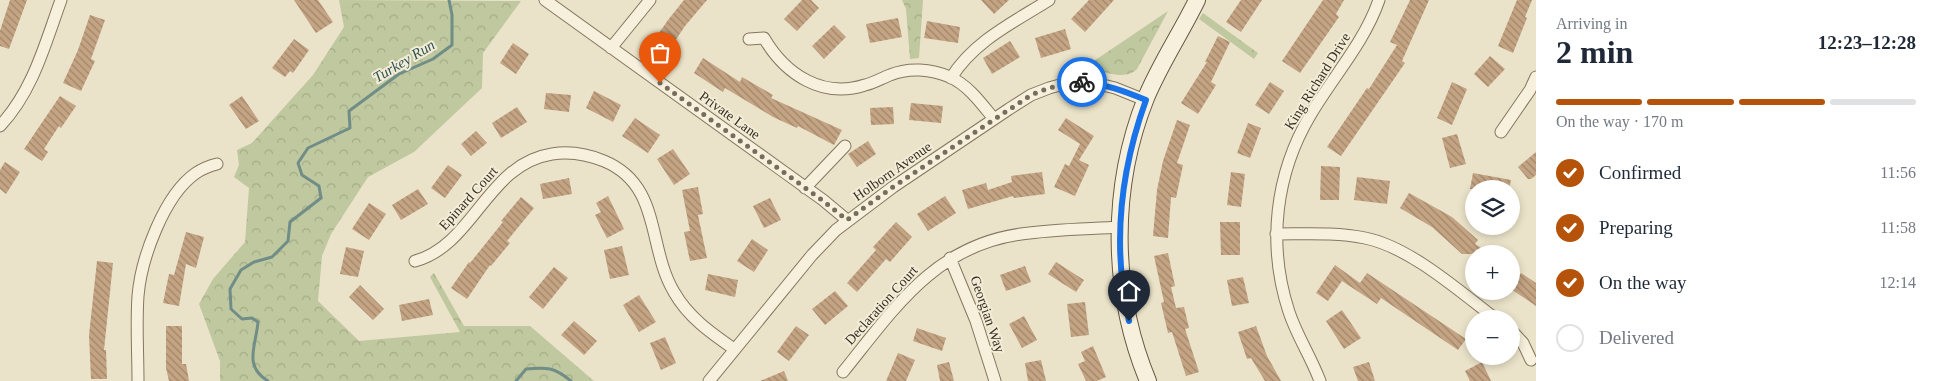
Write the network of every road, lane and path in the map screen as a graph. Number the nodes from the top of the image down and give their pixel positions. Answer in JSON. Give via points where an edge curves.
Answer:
{"nodes":[{"id":1,"x":61,"y":0,"type":"edge"},
{"id":2,"x":544,"y":0,"type":"edge"},
{"id":3,"x":650,"y":0,"type":"edge"},
{"id":4,"x":1049,"y":0,"type":"edge"},
{"id":5,"x":1197,"y":0,"type":"edge"},
{"id":6,"x":1379,"y":0,"type":"edge"},
{"id":7,"x":749,"y":39,"type":"dead end"},
{"id":8,"x":611,"y":48,"type":"junction"},
{"id":9,"x":1536,"y":77,"type":"edge"},
{"id":10,"x":951,"y":78,"type":"junction"},
{"id":11,"x":1146,"y":100,"type":"junction"},
{"id":12,"x":994,"y":118,"type":"junction"},
{"id":13,"x":0,"y":126,"type":"edge"},
{"id":14,"x":1501,"y":132,"type":"dead end"},
{"id":15,"x":845,"y":146,"type":"dead end"},
{"id":16,"x":217,"y":164,"type":"dead end"},
{"id":17,"x":805,"y":188,"type":"junction"},
{"id":18,"x":847,"y":220,"type":"junction"},
{"id":19,"x":1120,"y":228,"type":"junction"},
{"id":20,"x":1276,"y":234,"type":"junction"},
{"id":21,"x":950,"y":258,"type":"junction"},
{"id":22,"x":415,"y":261,"type":"dead end"},
{"id":23,"x":1484,"y":310,"type":"edge"},
{"id":24,"x":1520,"y":340,"type":"edge"},
{"id":25,"x":734,"y":350,"type":"junction"},
{"id":26,"x":1531,"y":360,"type":"dead end"},
{"id":27,"x":843,"y":372,"type":"dead end"},
{"id":28,"x":138,"y":381,"type":"edge"},
{"id":29,"x":709,"y":381,"type":"edge"},
{"id":30,"x":995,"y":381,"type":"edge"},
{"id":31,"x":1148,"y":381,"type":"edge"},
{"id":32,"x":1320,"y":381,"type":"edge"}],
"edges":[{"from":1,"to":13,"type":"street","via":[[31,82]]},
{"from":2,"to":8,"type":"street","name":"Private Lane"},
{"from":3,"to":8,"type":"street"},
{"from":4,"to":10,"type":"street","via":[[970,52]]},
{"from":5,"to":11,"type":"main road"},
{"from":6,"to":20,"type":"street","name":"King Richard Drive","via":[[1362,38],[1311,112],[1298,137],[1282,186]]},
{"from":7,"to":10,"type":"street","via":[[764,38],[783,65],[795,75],[822,87],[851,89],[905,71],[932,72]]},
{"from":8,"to":17,"type":"street","name":"Private Lane"},
{"from":9,"to":14,"type":"street"},
{"from":10,"to":12,"type":"street","via":[[974,94]]},
{"from":11,"to":12,"type":"street","name":"Holborn Avenue","via":[[1099,84],[1066,83],[1031,95]]},
{"from":11,"to":19,"type":"main road","via":[[1127,161]]},
{"from":12,"to":18,"type":"street","name":"Holborn Avenue"},
{"from":15,"to":17,"type":"street"},
{"from":16,"to":28,"type":"street","via":[[195,173],[186,181],[150,244],[138,294]]},
{"from":17,"to":18,"type":"street","name":"Private Lane"},
{"from":18,"to":25,"type":"street","name":"Holborn Avenue","via":[[812,255]]},
{"from":19,"to":21,"type":"street","name":"Declaration Court","via":[[1021,234],[977,245]]},
{"from":19,"to":31,"type":"main road","via":[[1121,275],[1126,306]]},
{"from":20,"to":23,"type":"street","via":[[1346,235],[1385,244],[1434,273]]},
{"from":20,"to":32,"type":"street","name":"King Richard Drive","via":[[1277,257],[1289,311]]},
{"from":21,"to":27,"type":"street","name":"Declaration Court","via":[[917,283]]},
{"from":21,"to":30,"type":"street","name":"Georgian Way","via":[[976,321]]},
{"from":22,"to":25,"type":"street","name":"Epinard Court","via":[[446,245],[516,168],[560,152],[592,156],[620,170],[641,193],[652,217],[660,260],[674,293],[700,324]]},
{"from":24,"to":26,"type":"street"},
{"from":25,"to":29,"type":"street","name":"Holborn Avenue"}]}
